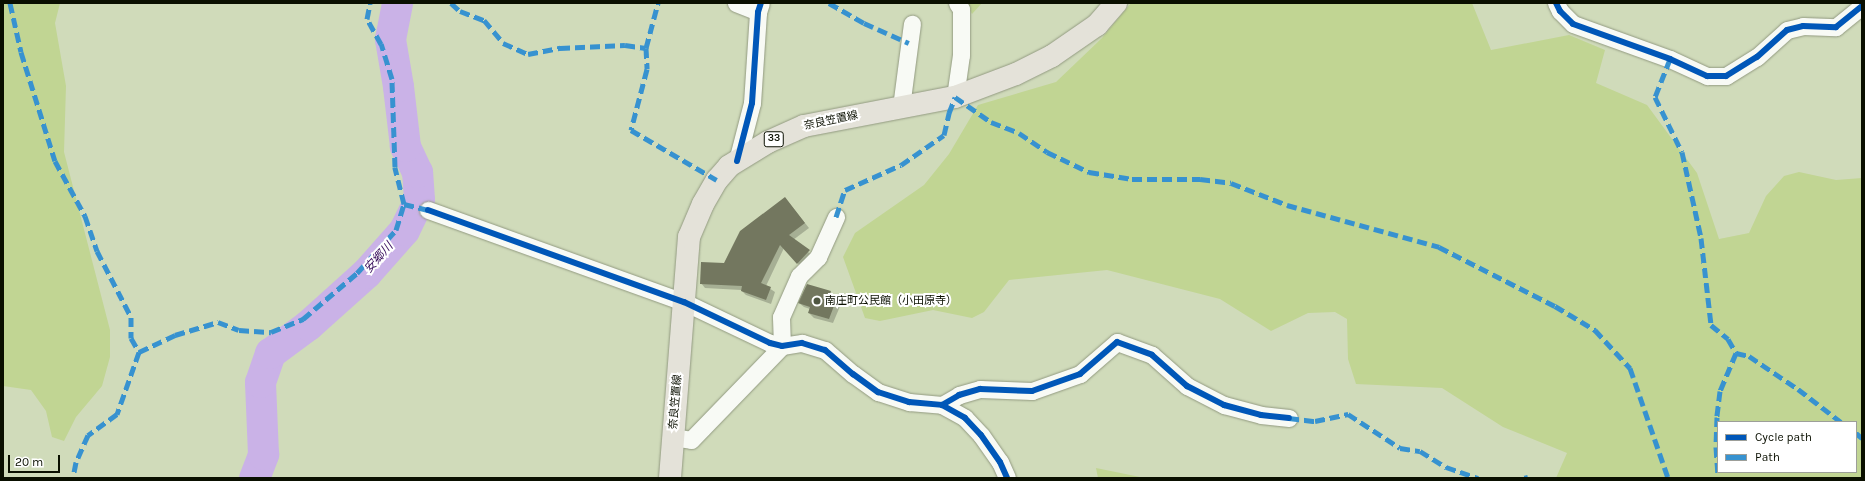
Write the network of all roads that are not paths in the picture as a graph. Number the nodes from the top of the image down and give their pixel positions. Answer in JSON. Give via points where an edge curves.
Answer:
{"nodes":[{"id":1,"x":736,"y":3,"type":"edge"},
{"id":2,"x":957,"y":3,"type":"edge"},
{"id":3,"x":1116,"y":3,"type":"edge"},
{"id":4,"x":1556,"y":3,"type":"edge"},
{"id":5,"x":1862,"y":6,"type":"edge"},
{"id":6,"x":759,"y":7,"type":"edge"},
{"id":7,"x":912,"y":24,"type":"dead end"},
{"id":8,"x":955,"y":97,"type":"junction"},
{"id":9,"x":900,"y":107,"type":"junction"},
{"id":10,"x":737,"y":161,"type":"junction"},
{"id":11,"x":428,"y":210,"type":"dead end"},
{"id":12,"x":836,"y":217,"type":"dead end"},
{"id":13,"x":684,"y":302,"type":"junction"},
{"id":14,"x":782,"y":346,"type":"junction"},
{"id":15,"x":942,"y":405,"type":"junction"},
{"id":16,"x":1289,"y":418,"type":"dead end"},
{"id":17,"x":673,"y":437,"type":"junction"},
{"id":18,"x":670,"y":478,"type":"edge"},
{"id":19,"x":1007,"y":478,"type":"edge"}],
"edges":[{"from":1,"to":6,"type":"street"},
{"from":2,"to":8,"type":"street","via":[[961,9],[961,56]]},
{"from":3,"to":8,"type":"main road","name":"奈良笠置線","number":"33","via":[[1096,25],[1052,56],[1016,74]]},
{"from":4,"to":5,"type":"street","via":[[1573,24],[1670,59],[1707,76],[1726,76],[1757,57],[1787,30],[1803,26],[1836,27]]},
{"from":6,"to":10,"type":"street","via":[[752,103]]},
{"from":7,"to":9,"type":"street"},
{"from":8,"to":9,"type":"main road","name":"奈良笠置線","number":"33"},
{"from":9,"to":10,"type":"main road","name":"奈良笠置線","number":"33","via":[[804,126],[768,142]]},
{"from":10,"to":13,"type":"main road","name":"奈良笠置線","number":"33","via":[[717,180],[703,204],[690,237]]},
{"from":11,"to":13,"type":"street"},
{"from":12,"to":14,"type":"street","via":[[818,257],[799,276],[784,310]]},
{"from":13,"to":14,"type":"street","via":[[770,343]]},
{"from":13,"to":17,"type":"main road","name":"奈良笠置線","number":"33"},
{"from":14,"to":15,"type":"street","via":[[802,343],[825,350],[878,392],[909,402]]},
{"from":14,"to":17,"type":"street","via":[[691,440]]},
{"from":15,"to":16,"type":"street","via":[[959,395],[980,389],[1032,391],[1080,374],[1117,342],[1152,355],[1187,386],[1224,405],[1261,415]]},
{"from":15,"to":19,"type":"street","via":[[965,418],[981,435],[1000,462]]},
{"from":17,"to":18,"type":"main road","name":"奈良笠置線","number":"33"}]}
